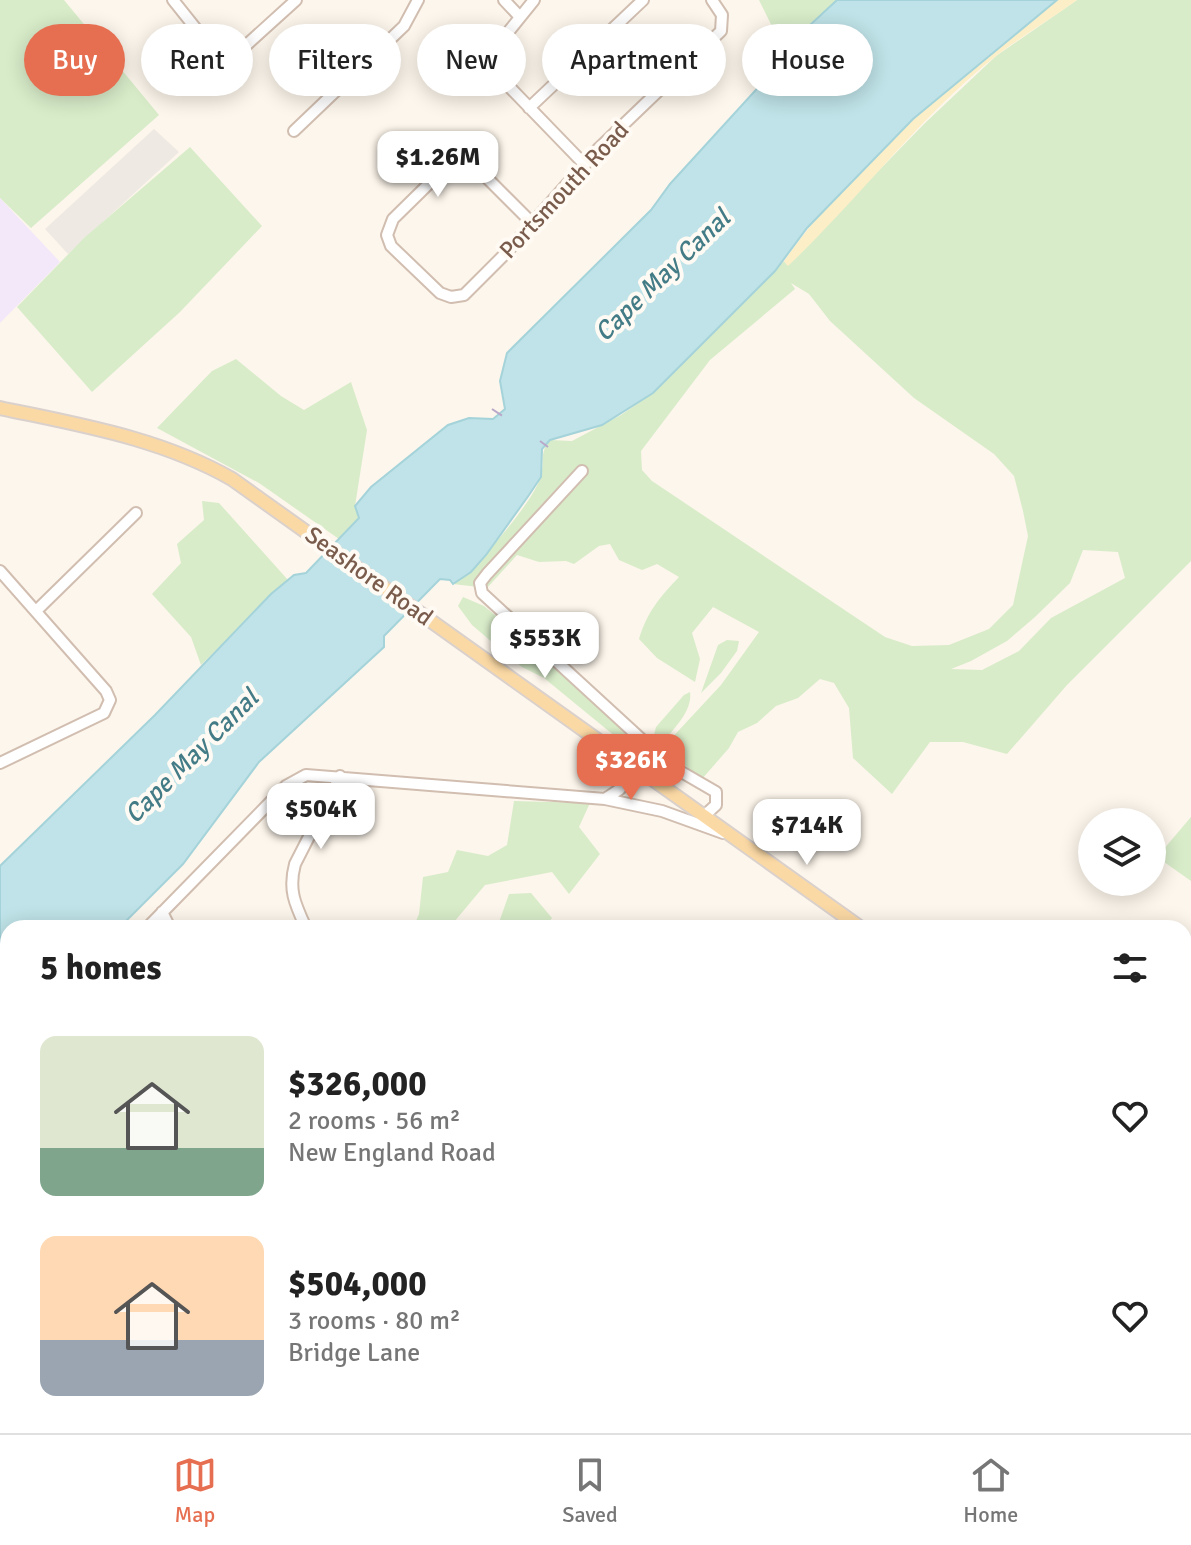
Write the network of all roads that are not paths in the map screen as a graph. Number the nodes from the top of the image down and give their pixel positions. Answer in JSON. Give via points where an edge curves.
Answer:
{"nodes":[{"id":1,"x":296,"y":0,"type":"edge"},
{"id":2,"x":418,"y":0,"type":"edge"},
{"id":3,"x":504,"y":0,"type":"edge"},
{"id":4,"x":534,"y":0,"type":"edge"},
{"id":5,"x":643,"y":0,"type":"edge"},
{"id":6,"x":712,"y":0,"type":"edge"},
{"id":7,"x":175,"y":1,"type":"edge"},
{"id":8,"x":520,"y":17,"type":"junction"},
{"id":9,"x":193,"y":24,"type":"edge"},
{"id":10,"x":253,"y":39,"type":"edge"},
{"id":11,"x":529,"y":108,"type":"junction"},
{"id":12,"x":294,"y":131,"type":"dead end"},
{"id":13,"x":585,"y":165,"type":"junction"},
{"id":14,"x":533,"y":224,"type":"junction"},
{"id":15,"x":0,"y":408,"type":"edge"},
{"id":16,"x":582,"y":471,"type":"dead end"},
{"id":17,"x":136,"y":513,"type":"dead end"},
{"id":18,"x":0,"y":571,"type":"edge"},
{"id":19,"x":36,"y":611,"type":"junction"},
{"id":20,"x":0,"y":763,"type":"edge"},
{"id":21,"x":634,"y":766,"type":"junction"},
{"id":22,"x":340,"y":776,"type":"junction"},
{"id":23,"x":605,"y":799,"type":"junction"},
{"id":24,"x":705,"y":815,"type":"junction"},
{"id":25,"x":733,"y":836,"type":"junction"},
{"id":26,"x":162,"y":912,"type":"junction"},
{"id":27,"x":154,"y":920,"type":"edge"},
{"id":28,"x":166,"y":920,"type":"edge"},
{"id":29,"x":302,"y":920,"type":"edge"},
{"id":30,"x":850,"y":920,"type":"edge"}],
"edges":[{"from":1,"to":10,"type":"street"},
{"from":2,"to":12,"type":"street","via":[[404,26]]},
{"from":3,"to":8,"type":"street"},
{"from":4,"to":8,"type":"street"},
{"from":5,"to":11,"type":"street"},
{"from":6,"to":13,"type":"street","name":"Portsmouth Road","via":[[723,20],[721,31]]},
{"from":7,"to":9,"type":"street"},
{"from":8,"to":11,"type":"street","via":[[490,62],[494,73]]},
{"from":11,"to":13,"type":"street"},
{"from":13,"to":14,"type":"street","name":"Portsmouth Road"},
{"from":14,"to":14,"type":"street","name":"Portsmouth Road","via":[[469,292],[457,297],[446,296],[391,246],[387,235],[393,219],[449,164],[460,160],[472,163]]},
{"from":15,"to":21,"type":"main road","name":"Seashore Road","via":[[121,434],[232,479]]},
{"from":16,"to":24,"type":"street","via":[[487,574],[480,583],[482,593],[652,749],[716,792],[716,805]]},
{"from":17,"to":19,"type":"street"},
{"from":18,"to":19,"type":"street"},
{"from":19,"to":20,"type":"street","via":[[110,700],[104,713]]},
{"from":21,"to":23,"type":"street","via":[[620,789]]},
{"from":21,"to":24,"type":"main road","name":"Seashore Road"},
{"from":22,"to":23,"type":"street"},
{"from":22,"to":26,"type":"street","via":[[306,775],[291,782]]},
{"from":22,"to":29,"type":"street","via":[[291,878]]},
{"from":23,"to":25,"type":"street","via":[[662,811]]},
{"from":24,"to":25,"type":"main road","name":"Seashore Road"},
{"from":25,"to":30,"type":"main road","name":"Seashore Road"},
{"from":26,"to":27,"type":"street"},
{"from":26,"to":28,"type":"street"}]}
